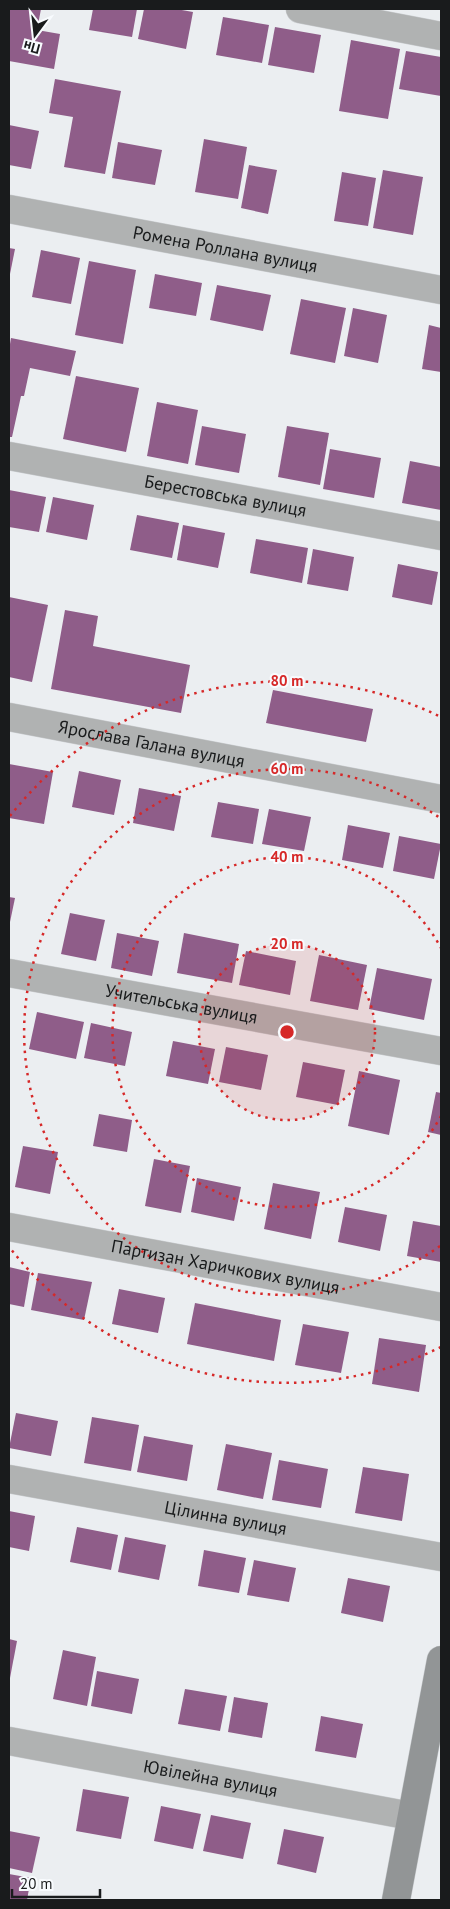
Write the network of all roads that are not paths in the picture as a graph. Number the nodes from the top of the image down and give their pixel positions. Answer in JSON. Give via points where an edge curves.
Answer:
{"nodes":[{"id":1,"x":300,"y":9,"type":"edge"},
{"id":2,"x":441,"y":36,"type":"edge"},
{"id":3,"x":9,"y":209,"type":"edge"},
{"id":4,"x":441,"y":290,"type":"edge"},
{"id":5,"x":9,"y":456,"type":"edge"},
{"id":6,"x":441,"y":536,"type":"edge"},
{"id":7,"x":9,"y":717,"type":"edge"},
{"id":8,"x":441,"y":799,"type":"edge"},
{"id":9,"x":9,"y":972,"type":"edge"},
{"id":10,"x":441,"y":1051,"type":"edge"},
{"id":11,"x":9,"y":1227,"type":"edge"},
{"id":12,"x":441,"y":1307,"type":"edge"},
{"id":13,"x":9,"y":1479,"type":"edge"},
{"id":14,"x":441,"y":1557,"type":"edge"},
{"id":15,"x":441,"y":1660,"type":"edge"},
{"id":16,"x":9,"y":1741,"type":"edge"},
{"id":17,"x":411,"y":1816,"type":"junction"},
{"id":18,"x":396,"y":1900,"type":"edge"}],
"edges":[{"from":1,"to":2,"type":"street"},
{"from":3,"to":4,"type":"street","name":"Ромена Роллана вулиця"},
{"from":5,"to":6,"type":"street","name":"Берестовська вулиця"},
{"from":7,"to":8,"type":"street","name":"Ярослава Галана вулиця"},
{"from":9,"to":10,"type":"street","name":"Учительська вулиця"},
{"from":11,"to":12,"type":"street","name":"Партизан Харичкових вулиця"},
{"from":13,"to":14,"type":"street","name":"Цілинна вулиця"},
{"from":15,"to":17,"type":"main road"},
{"from":16,"to":17,"type":"street","name":"Ювілейна вулиця"},
{"from":17,"to":18,"type":"main road"}]}
